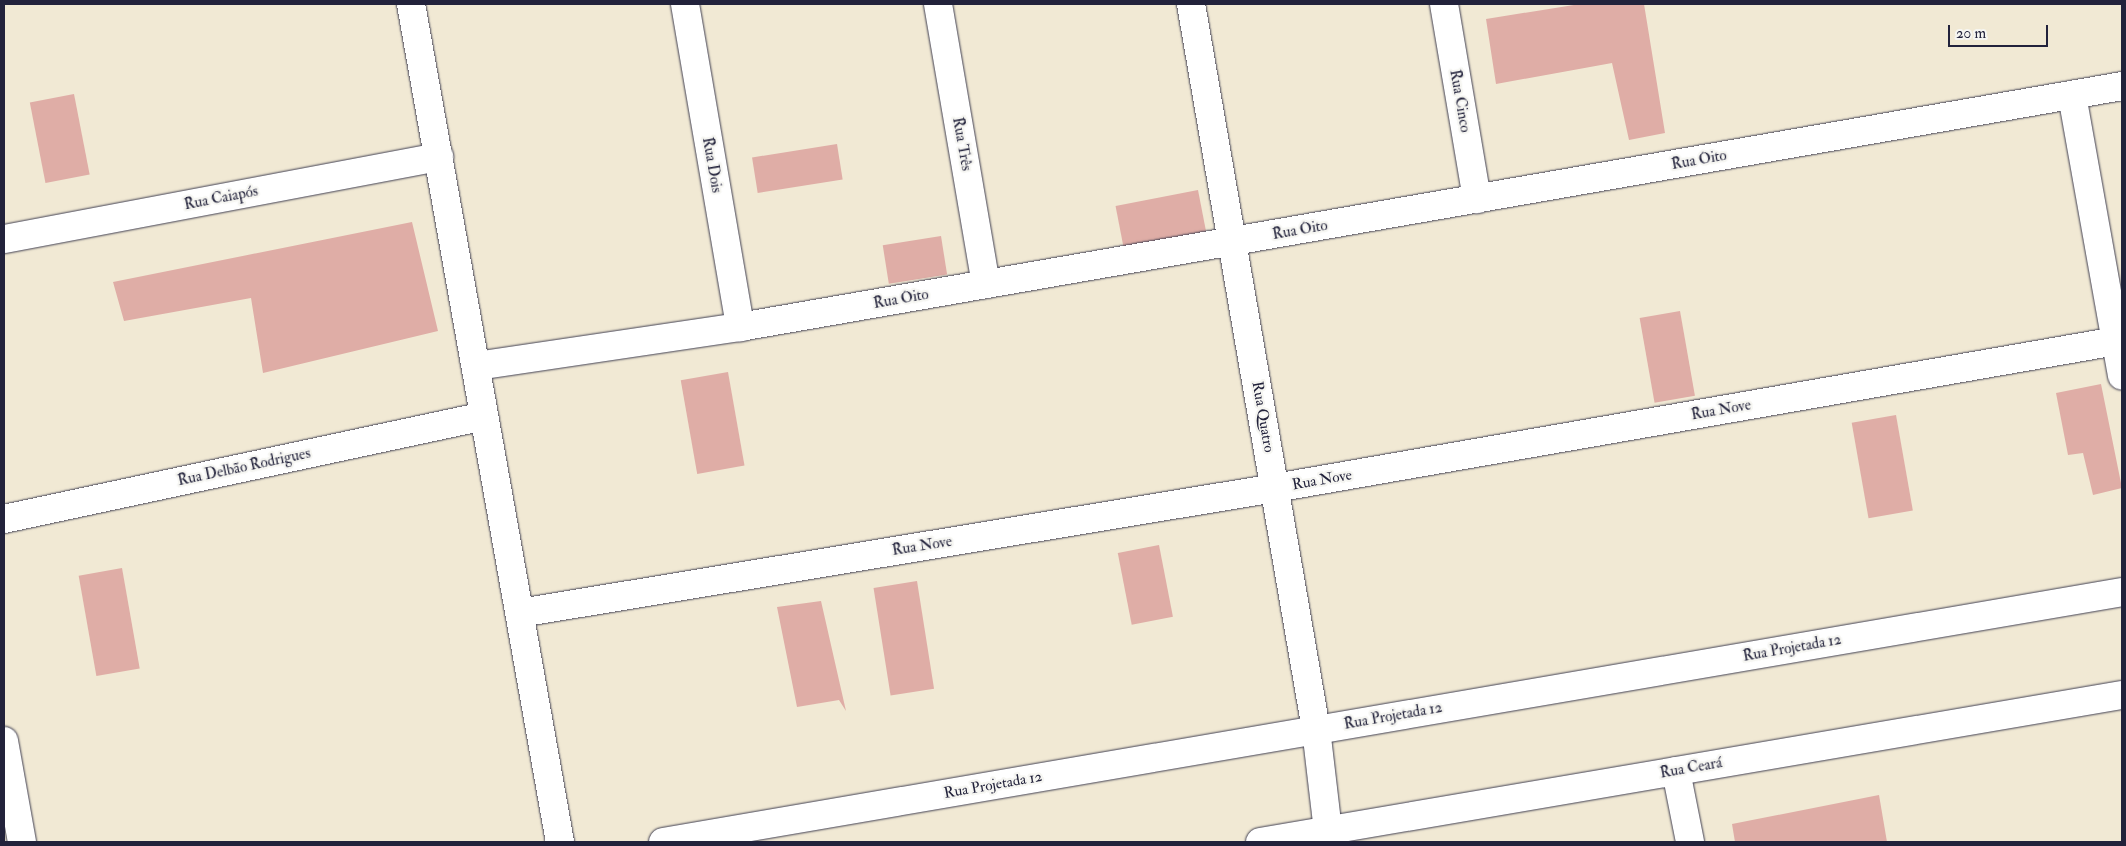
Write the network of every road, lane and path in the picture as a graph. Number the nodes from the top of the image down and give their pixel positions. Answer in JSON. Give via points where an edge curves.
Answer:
{"nodes":[{"id":1,"x":411,"y":4,"type":"edge"},
{"id":2,"x":685,"y":4,"type":"edge"},
{"id":3,"x":938,"y":4,"type":"edge"},
{"id":4,"x":1191,"y":4,"type":"edge"},
{"id":5,"x":1444,"y":4,"type":"edge"},
{"id":6,"x":2122,"y":86,"type":"edge"},
{"id":7,"x":2072,"y":95,"type":"junction"},
{"id":8,"x":439,"y":157,"type":"junction"},
{"id":9,"x":1477,"y":199,"type":"junction"},
{"id":10,"x":4,"y":239,"type":"edge"},
{"id":11,"x":1232,"y":242,"type":"junction"},
{"id":12,"x":986,"y":284,"type":"junction"},
{"id":13,"x":740,"y":327,"type":"junction"},
{"id":14,"x":2120,"y":340,"type":"edge"},
{"id":15,"x":476,"y":366,"type":"junction"},
{"id":16,"x":2122,"y":376,"type":"edge"},
{"id":17,"x":484,"y":416,"type":"junction"},
{"id":18,"x":1275,"y":488,"type":"junction"},
{"id":19,"x":4,"y":519,"type":"edge"},
{"id":20,"x":2122,"y":592,"type":"edge"},
{"id":21,"x":520,"y":613,"type":"junction"},
{"id":22,"x":2122,"y":695,"type":"edge"},
{"id":23,"x":1316,"y":729,"type":"junction"},
{"id":24,"x":4,"y":741,"type":"edge"},
{"id":25,"x":1676,"y":770,"type":"junction"},
{"id":26,"x":1328,"y":831,"type":"junction"},
{"id":27,"x":22,"y":842,"type":"edge"},
{"id":28,"x":560,"y":842,"type":"edge"},
{"id":29,"x":663,"y":842,"type":"edge"},
{"id":30,"x":1260,"y":842,"type":"edge"},
{"id":31,"x":1690,"y":842,"type":"edge"}],
"edges":[{"from":1,"to":8,"type":"street"},
{"from":2,"to":13,"type":"street","name":"Rua Dois"},
{"from":3,"to":12,"type":"street","name":"Rua Três"},
{"from":4,"to":11,"type":"street","name":"Rua Quatro"},
{"from":5,"to":9,"type":"street","name":"Rua Cinco"},
{"from":6,"to":7,"type":"street","name":"Rua Oito"},
{"from":7,"to":9,"type":"street","name":"Rua Oito"},
{"from":7,"to":14,"type":"street"},
{"from":8,"to":10,"type":"street","name":"Rua Caiapós"},
{"from":8,"to":15,"type":"street"},
{"from":9,"to":11,"type":"street","name":"Rua Oito"},
{"from":11,"to":12,"type":"street","name":"Rua Oito"},
{"from":11,"to":18,"type":"street","name":"Rua Quatro"},
{"from":12,"to":13,"type":"street","name":"Rua Oito"},
{"from":13,"to":15,"type":"street","name":"Rua Oito"},
{"from":14,"to":16,"type":"street"},
{"from":14,"to":18,"type":"street","name":"Rua Nove"},
{"from":15,"to":17,"type":"street"},
{"from":17,"to":19,"type":"street","name":"Rua Delbão Rodrigues"},
{"from":17,"to":21,"type":"street"},
{"from":18,"to":21,"type":"street","name":"Rua Nove"},
{"from":18,"to":23,"type":"street","name":"Rua Quatro"},
{"from":20,"to":23,"type":"street","name":"Rua Projetada 12"},
{"from":21,"to":28,"type":"street"},
{"from":22,"to":25,"type":"street","name":"Rua Ceará"},
{"from":23,"to":26,"type":"street","name":"Rua Quatro"},
{"from":23,"to":29,"type":"street","name":"Rua Projetada 12"},
{"from":24,"to":27,"type":"street"},
{"from":25,"to":26,"type":"street","name":"Rua Ceará"},
{"from":25,"to":31,"type":"street"},
{"from":26,"to":30,"type":"street","name":"Rua Ceará"}]}
